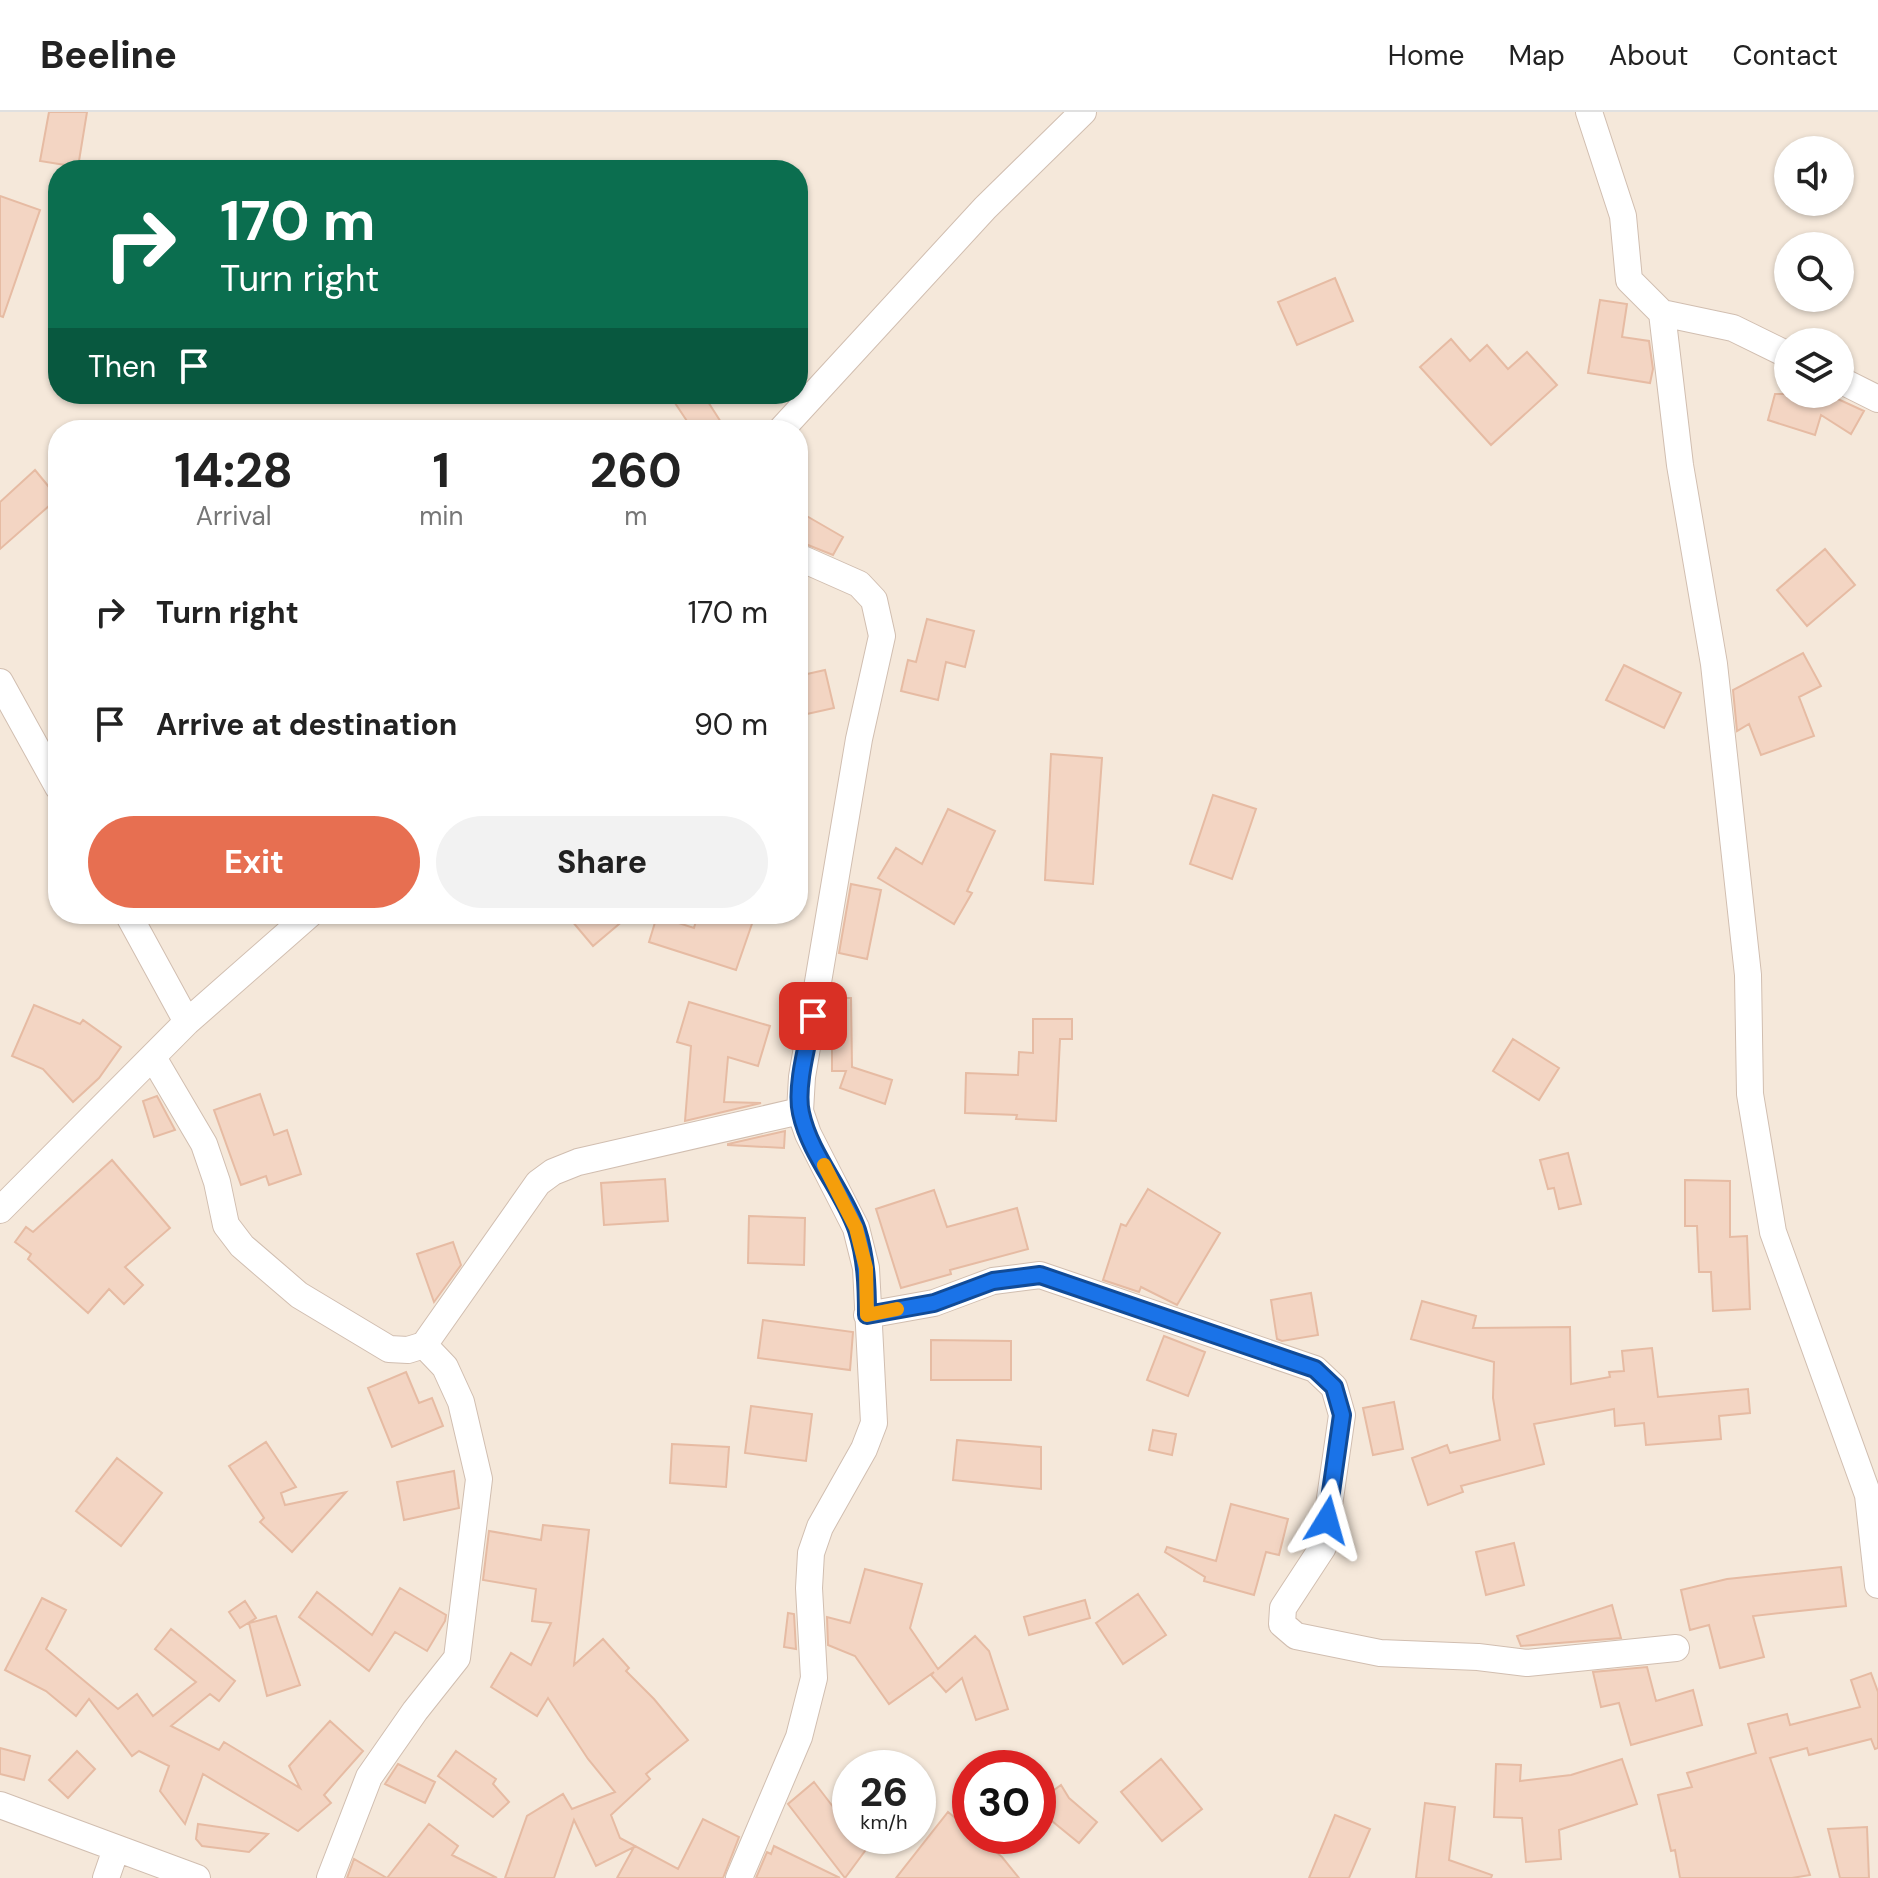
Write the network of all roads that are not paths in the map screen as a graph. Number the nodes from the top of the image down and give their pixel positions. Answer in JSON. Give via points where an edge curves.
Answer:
{"nodes":[{"id":1,"x":1083,"y":112,"type":"edge"},
{"id":2,"x":1589,"y":112,"type":"edge"},
{"id":3,"x":1662,"y":313,"type":"junction"},
{"id":4,"x":1774,"y":348,"type":"edge"},
{"id":5,"x":1854,"y":387,"type":"edge"},
{"id":6,"x":1878,"y":399,"type":"edge"},
{"id":7,"x":808,"y":401,"type":"edge"},
{"id":8,"x":805,"y":404,"type":"edge"},
{"id":9,"x":790,"y":420,"type":"edge"},
{"id":10,"x":808,"y":561,"type":"edge"},
{"id":11,"x":0,"y":682,"type":"edge"},
{"id":12,"x":48,"y":769,"type":"edge"},
{"id":13,"x":133,"y":924,"type":"edge"},
{"id":14,"x":299,"y":924,"type":"edge"},
{"id":15,"x":187,"y":1022,"type":"junction"},
{"id":16,"x":154,"y":1059,"type":"junction"},
{"id":17,"x":800,"y":1111,"type":"junction"},
{"id":18,"x":0,"y":1210,"type":"edge"},
{"id":19,"x":867,"y":1315,"type":"junction"},
{"id":20,"x":424,"y":1345,"type":"junction"},
{"id":21,"x":1873,"y":1493,"type":"edge"},
{"id":22,"x":1878,"y":1585,"type":"edge"},
{"id":23,"x":1676,"y":1648,"type":"dead end"},
{"id":24,"x":0,"y":1805,"type":"edge"},
{"id":25,"x":116,"y":1849,"type":"junction"},
{"id":26,"x":106,"y":1878,"type":"edge"},
{"id":27,"x":197,"y":1878,"type":"edge"},
{"id":28,"x":330,"y":1878,"type":"edge"},
{"id":29,"x":739,"y":1878,"type":"edge"}],
"edges":[{"from":1,"to":7,"type":"street","via":[[985,208]]},
{"from":2,"to":3,"type":"street","via":[[1623,216],[1629,280]]},
{"from":3,"to":4,"type":"street","via":[[1733,328]]},
{"from":3,"to":21,"type":"street","via":[[1680,465],[1714,664],[1748,975],[1750,1094],[1773,1232]]},
{"from":5,"to":6,"type":"street"},
{"from":8,"to":9,"type":"street"},
{"from":10,"to":17,"type":"street","via":[[859,584],[874,600],[882,636],[859,739]]},
{"from":11,"to":12,"type":"street"},
{"from":13,"to":15,"type":"street"},
{"from":14,"to":15,"type":"street"},
{"from":15,"to":16,"type":"street"},
{"from":16,"to":18,"type":"street"},
{"from":16,"to":20,"type":"street","via":[[204,1144],[226,1225],[242,1246],[299,1295],[389,1349]]},
{"from":17,"to":19,"type":"street","via":[[856,1228],[866,1268]]},
{"from":17,"to":20,"type":"street","via":[[553,1172],[538,1183]]},
{"from":19,"to":23,"type":"street","via":[[934,1303],[993,1281],[1040,1275],[1315,1369],[1334,1387],[1342,1415],[1323,1547],[1283,1608],[1282,1624],[1296,1636],[1380,1653],[1527,1663]]},
{"from":19,"to":29,"type":"street","via":[[874,1423],[811,1553],[814,1678],[799,1737]]},
{"from":20,"to":28,"type":"street","via":[[445,1367],[461,1402],[479,1479],[457,1658],[369,1777]]},
{"from":21,"to":22,"type":"street"},
{"from":24,"to":25,"type":"street"},
{"from":25,"to":26,"type":"street"},
{"from":25,"to":27,"type":"street"}]}
